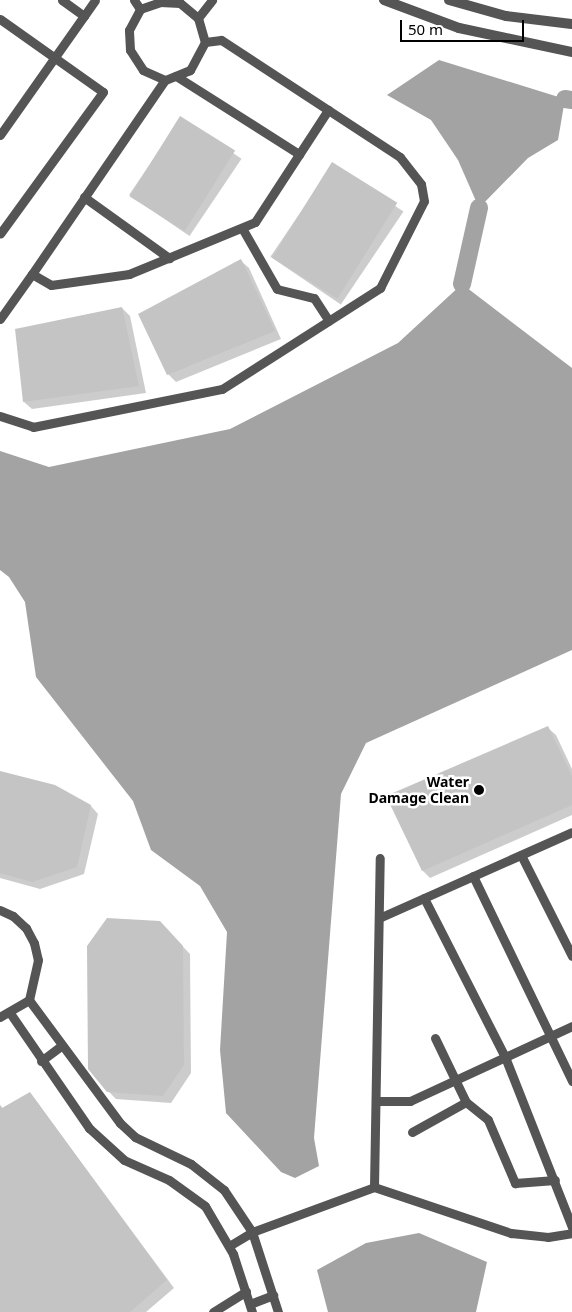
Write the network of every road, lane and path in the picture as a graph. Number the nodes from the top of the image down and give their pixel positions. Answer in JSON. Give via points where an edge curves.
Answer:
{"nodes":[{"id":1,"x":62,"y":0,"type":"edge"},
{"id":2,"x":95,"y":0,"type":"edge"},
{"id":3,"x":134,"y":0,"type":"edge"},
{"id":4,"x":212,"y":0,"type":"edge"},
{"id":5,"x":384,"y":0,"type":"edge"},
{"id":6,"x":449,"y":0,"type":"edge"},
{"id":7,"x":173,"y":1,"type":"edge"},
{"id":8,"x":140,"y":10,"type":"junction"},
{"id":9,"x":84,"y":16,"type":"junction"},
{"id":10,"x":198,"y":18,"type":"junction"},
{"id":11,"x":0,"y":19,"type":"edge"},
{"id":12,"x":572,"y":24,"type":"edge"},
{"id":13,"x":205,"y":42,"type":"junction"},
{"id":14,"x":572,"y":52,"type":"edge"},
{"id":15,"x":55,"y":59,"type":"junction"},
{"id":16,"x":176,"y":76,"type":"junction"},
{"id":17,"x":165,"y":80,"type":"junction"},
{"id":18,"x":328,"y":110,"type":"junction"},
{"id":19,"x":0,"y":135,"type":"edge"},
{"id":20,"x":299,"y":154,"type":"junction"},
{"id":21,"x":84,"y":197,"type":"junction"},
{"id":22,"x":242,"y":228,"type":"junction"},
{"id":23,"x":0,"y":234,"type":"edge"},
{"id":24,"x":170,"y":258,"type":"junction"},
{"id":25,"x":32,"y":274,"type":"junction"},
{"id":26,"x":0,"y":319,"type":"edge"},
{"id":27,"x":329,"y":321,"type":"junction"},
{"id":28,"x":0,"y":416,"type":"edge"},
{"id":29,"x":571,"y":835,"type":"edge"},
{"id":30,"x":521,"y":855,"type":"junction"},
{"id":31,"x":380,"y":858,"type":"dead end"},
{"id":32,"x":473,"y":876,"type":"junction"},
{"id":33,"x":424,"y":898,"type":"junction"},
{"id":34,"x":0,"y":910,"type":"edge"},
{"id":35,"x":379,"y":918,"type":"junction"},
{"id":36,"x":572,"y":956,"type":"edge"},
{"id":37,"x":30,"y":1000,"type":"junction"},
{"id":38,"x":10,"y":1013,"type":"junction"},
{"id":39,"x":0,"y":1017,"type":"edge"},
{"id":40,"x":572,"y":1026,"type":"edge"},
{"id":41,"x":551,"y":1036,"type":"junction"},
{"id":42,"x":435,"y":1038,"type":"dead end"},
{"id":43,"x":62,"y":1045,"type":"junction"},
{"id":44,"x":505,"y":1057,"type":"junction"},
{"id":45,"x":41,"y":1061,"type":"junction"},
{"id":46,"x":456,"y":1079,"type":"junction"},
{"id":47,"x":572,"y":1081,"type":"edge"},
{"id":48,"x":376,"y":1101,"type":"junction"},
{"id":49,"x":466,"y":1102,"type":"junction"},
{"id":50,"x":412,"y":1132,"type":"dead end"},
{"id":51,"x":555,"y":1180,"type":"junction"},
{"id":52,"x":374,"y":1187,"type":"junction"},
{"id":53,"x":572,"y":1227,"type":"edge"},
{"id":54,"x":252,"y":1232,"type":"junction"},
{"id":55,"x":572,"y":1233,"type":"edge"},
{"id":56,"x":229,"y":1246,"type":"junction"},
{"id":57,"x":246,"y":1291,"type":"junction"},
{"id":58,"x":273,"y":1295,"type":"junction"},
{"id":59,"x":251,"y":1308,"type":"edge"},
{"id":60,"x":213,"y":1312,"type":"edge"},
{"id":61,"x":278,"y":1312,"type":"edge"}],
"edges":[{"from":1,"to":9,"type":"lane"},
{"from":2,"to":9,"type":"lane"},
{"from":3,"to":8,"type":"lane"},
{"from":4,"to":10,"type":"lane"},
{"from":5,"to":14,"type":"street","via":[[459,28]]},
{"from":6,"to":12,"type":"street","via":[[506,16]]},
{"from":7,"to":8,"type":"lane"},
{"from":7,"to":10,"type":"lane"},
{"from":8,"to":17,"type":"lane","via":[[130,30],[130,50],[143,70]]},
{"from":9,"to":15,"type":"lane"},
{"from":10,"to":13,"type":"lane"},
{"from":11,"to":15,"type":"lane"},
{"from":13,"to":16,"type":"lane","via":[[190,70]]},
{"from":13,"to":18,"type":"lane","via":[[221,40]]},
{"from":15,"to":19,"type":"lane"},
{"from":15,"to":23,"type":"lane","via":[[103,92]]},
{"from":16,"to":17,"type":"lane"},
{"from":16,"to":20,"type":"lane"},
{"from":17,"to":21,"type":"lane"},
{"from":18,"to":20,"type":"lane"},
{"from":18,"to":27,"type":"lane","via":[[400,157],[421,184],[424,201],[380,288]]},
{"from":20,"to":22,"type":"lane","via":[[255,222]]},
{"from":21,"to":24,"type":"lane"},
{"from":21,"to":25,"type":"lane"},
{"from":22,"to":24,"type":"lane"},
{"from":22,"to":27,"type":"lane","via":[[277,290],[314,298]]},
{"from":24,"to":25,"type":"lane","via":[[129,274],[96,281],[51,285]]},
{"from":25,"to":26,"type":"lane"},
{"from":27,"to":28,"type":"lane","via":[[222,389],[33,427]]},
{"from":29,"to":30,"type":"lane"},
{"from":30,"to":32,"type":"lane"},
{"from":30,"to":36,"type":"lane"},
{"from":31,"to":35,"type":"lane"},
{"from":32,"to":33,"type":"lane"},
{"from":32,"to":41,"type":"lane"},
{"from":33,"to":35,"type":"lane"},
{"from":33,"to":44,"type":"lane"},
{"from":34,"to":37,"type":"lane","via":[[26,928],[34,943],[38,960]]},
{"from":35,"to":48,"type":"lane"},
{"from":37,"to":38,"type":"lane"},
{"from":37,"to":43,"type":"lane"},
{"from":38,"to":39,"type":"lane"},
{"from":38,"to":45,"type":"lane"},
{"from":40,"to":41,"type":"lane"},
{"from":41,"to":44,"type":"lane"},
{"from":41,"to":47,"type":"lane"},
{"from":42,"to":46,"type":"lane"},
{"from":43,"to":45,"type":"lane"},
{"from":43,"to":54,"type":"lane","via":[[120,1124],[135,1137],[208,1174],[224,1190]]},
{"from":44,"to":46,"type":"lane"},
{"from":44,"to":51,"type":"lane"},
{"from":45,"to":56,"type":"lane","via":[[89,1128],[124,1160],[169,1180],[205,1206]]},
{"from":46,"to":48,"type":"lane","via":[[410,1101]]},
{"from":46,"to":49,"type":"lane"},
{"from":48,"to":52,"type":"lane"},
{"from":49,"to":50,"type":"lane"},
{"from":49,"to":51,"type":"lane","via":[[488,1120],[515,1183]]},
{"from":51,"to":53,"type":"lane"},
{"from":52,"to":54,"type":"lane"},
{"from":52,"to":55,"type":"lane","via":[[511,1233],[548,1237]]},
{"from":54,"to":56,"type":"lane"},
{"from":54,"to":58,"type":"lane"},
{"from":56,"to":57,"type":"lane"},
{"from":57,"to":59,"type":"lane"},
{"from":57,"to":60,"type":"lane"},
{"from":58,"to":59,"type":"lane"},
{"from":58,"to":61,"type":"lane"}]}
